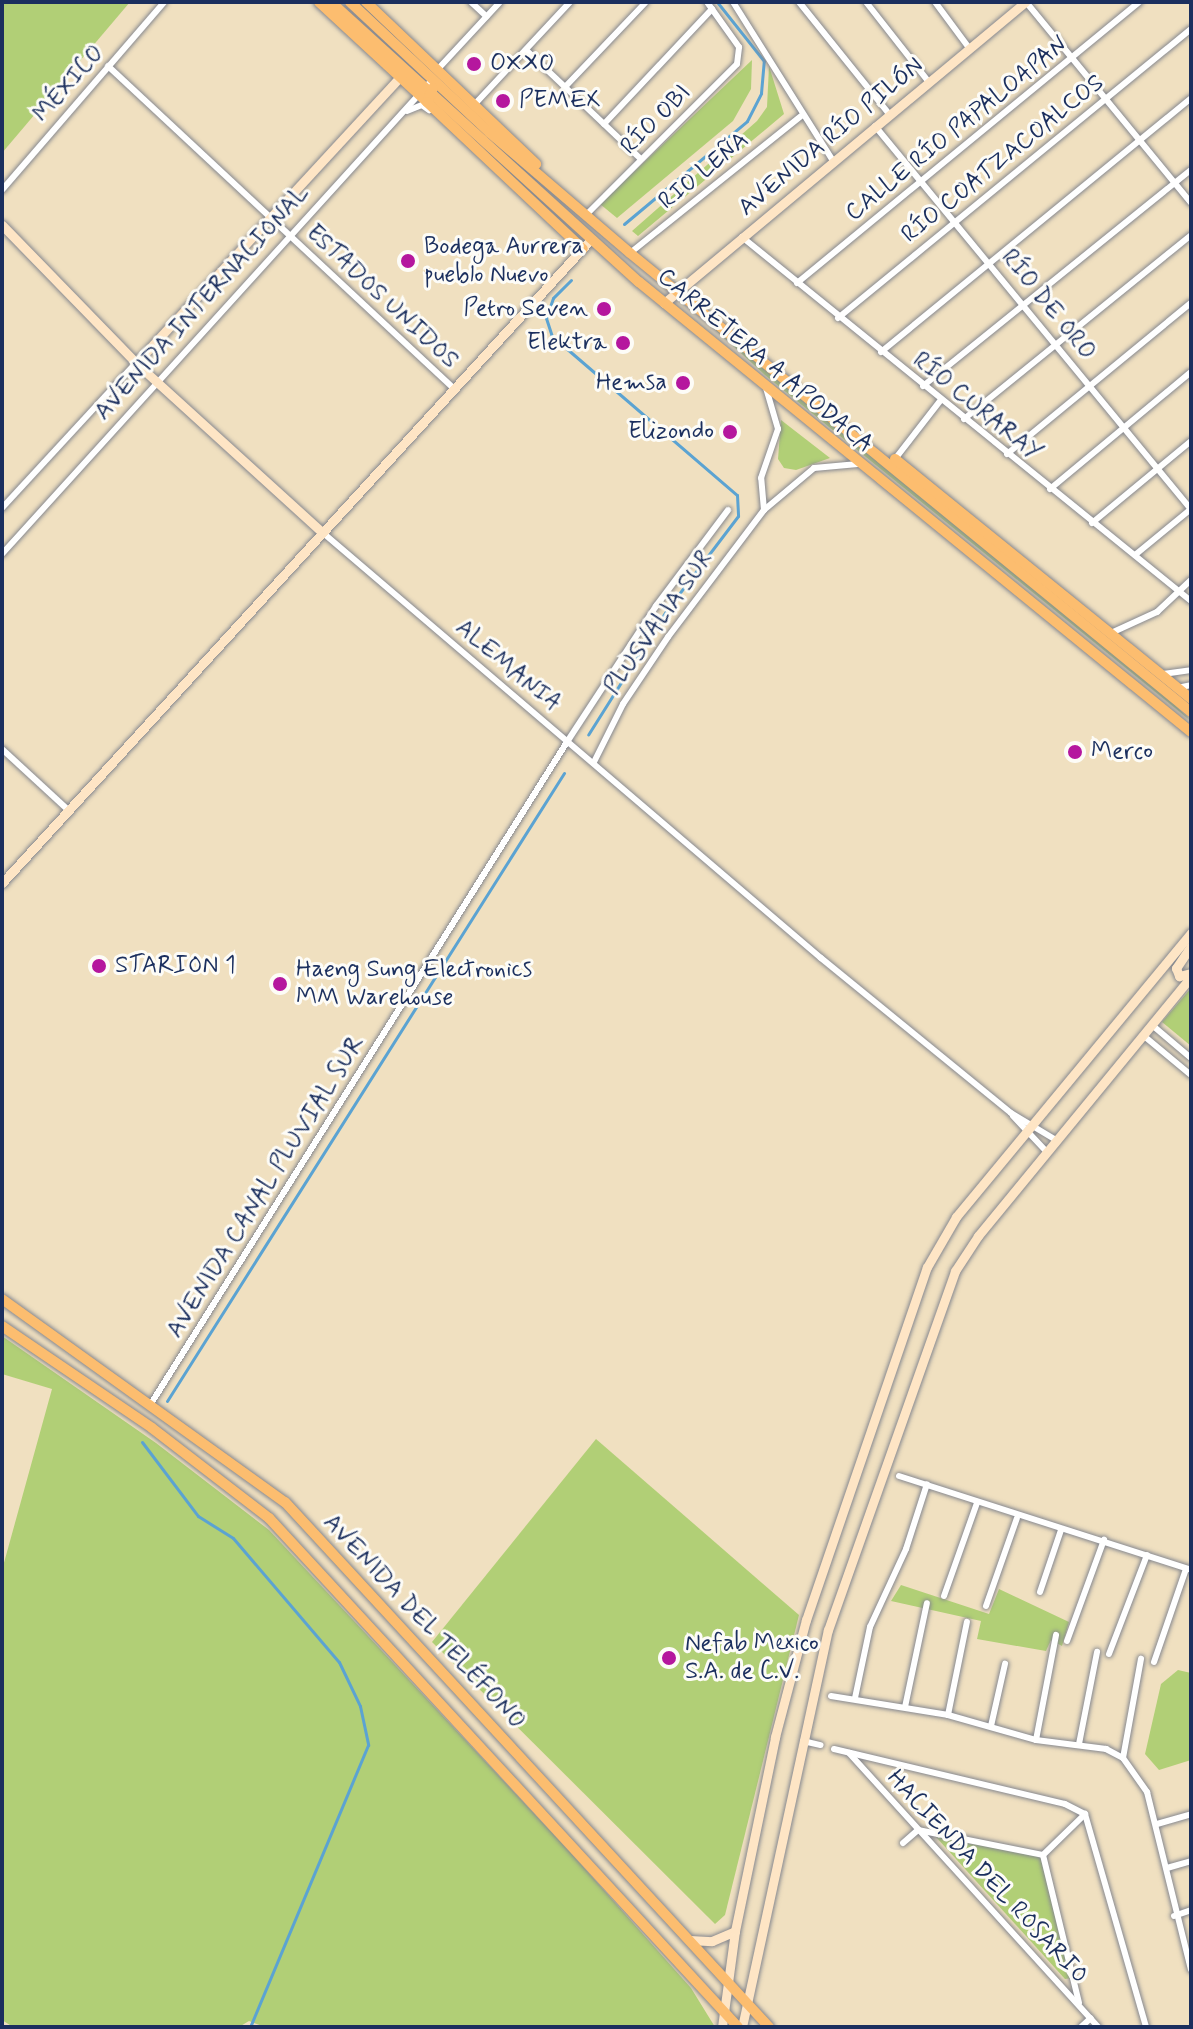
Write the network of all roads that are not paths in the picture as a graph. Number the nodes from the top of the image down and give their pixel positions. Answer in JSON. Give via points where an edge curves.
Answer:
{"nodes":[{"id":1,"x":164,"y":2,"type":"edge"},
{"id":2,"x":319,"y":2,"type":"edge"},
{"id":3,"x":331,"y":2,"type":"edge"},
{"id":4,"x":350,"y":2,"type":"edge"},
{"id":5,"x":366,"y":2,"type":"edge"},
{"id":6,"x":471,"y":2,"type":"edge"},
{"id":7,"x":500,"y":2,"type":"edge"},
{"id":8,"x":570,"y":2,"type":"edge"},
{"id":9,"x":646,"y":2,"type":"edge"},
{"id":10,"x":707,"y":2,"type":"edge"},
{"id":11,"x":733,"y":2,"type":"edge"},
{"id":12,"x":799,"y":2,"type":"edge"},
{"id":13,"x":866,"y":2,"type":"edge"},
{"id":14,"x":935,"y":2,"type":"edge"},
{"id":15,"x":1025,"y":2,"type":"edge"},
{"id":16,"x":1139,"y":2,"type":"edge"},
{"id":17,"x":712,"y":9,"type":"junction"},
{"id":18,"x":486,"y":16,"type":"junction"},
{"id":19,"x":1191,"y":29,"type":"edge"},
{"id":20,"x":969,"y":48,"type":"junction"},
{"id":21,"x":526,"y":50,"type":"junction"},
{"id":22,"x":1072,"y":58,"type":"junction"},
{"id":23,"x":414,"y":63,"type":"junction"},
{"id":24,"x":108,"y":66,"type":"junction"},
{"id":25,"x":403,"y":75,"type":"junction"},
{"id":26,"x":928,"y":81,"type":"junction"},
{"id":27,"x":430,"y":87,"type":"junction"},
{"id":28,"x":565,"y":87,"type":"junction"},
{"id":29,"x":1191,"y":98,"type":"edge"},
{"id":30,"x":1106,"y":99,"type":"junction"},
{"id":31,"x":471,"y":108,"type":"junction"},
{"id":32,"x":437,"y":112,"type":"junction"},
{"id":33,"x":889,"y":114,"type":"junction"},
{"id":34,"x":401,"y":115,"type":"junction"},
{"id":35,"x":801,"y":116,"type":"junction"},
{"id":36,"x":604,"y":124,"type":"junction"},
{"id":37,"x":875,"y":126,"type":"junction"},
{"id":38,"x":1140,"y":140,"type":"junction"},
{"id":39,"x":641,"y":159,"type":"junction"},
{"id":40,"x":833,"y":161,"type":"junction"},
{"id":41,"x":1191,"y":170,"type":"edge"},
{"id":42,"x":922,"y":182,"type":"junction"},
{"id":43,"x":1175,"y":183,"type":"junction"},
{"id":44,"x":2,"y":190,"type":"edge"},
{"id":45,"x":1191,"y":203,"type":"edge"},
{"id":46,"x":587,"y":214,"type":"junction"},
{"id":47,"x":271,"y":218,"type":"junction"},
{"id":48,"x":954,"y":221,"type":"junction"},
{"id":49,"x":2,"y":225,"type":"edge"},
{"id":50,"x":1191,"y":235,"type":"edge"},
{"id":51,"x":290,"y":236,"type":"junction"},
{"id":52,"x":742,"y":237,"type":"junction"},
{"id":53,"x":591,"y":239,"type":"junction"},
{"id":54,"x":583,"y":249,"type":"junction"},
{"id":55,"x":630,"y":253,"type":"junction"},
{"id":56,"x":990,"y":262,"type":"junction"},
{"id":57,"x":797,"y":283,"type":"junction"},
{"id":58,"x":677,"y":292,"type":"junction"},
{"id":59,"x":664,"y":303,"type":"junction"},
{"id":60,"x":1024,"y":303,"type":"junction"},
{"id":61,"x":1191,"y":303,"type":"edge"},
{"id":62,"x":838,"y":318,"type":"junction"},
{"id":63,"x":1057,"y":345,"type":"junction"},
{"id":64,"x":881,"y":352,"type":"junction"},
{"id":65,"x":136,"y":363,"type":"junction"},
{"id":66,"x":1191,"y":372,"type":"edge"},
{"id":67,"x":156,"y":382,"type":"junction"},
{"id":68,"x":923,"y":386,"type":"junction"},
{"id":69,"x":1091,"y":386,"type":"junction"},
{"id":70,"x":766,"y":388,"type":"junction"},
{"id":71,"x":456,"y":390,"type":"junction"},
{"id":72,"x":940,"y":401,"type":"junction"},
{"id":73,"x":964,"y":419,"type":"junction"},
{"id":74,"x":1124,"y":427,"type":"junction"},
{"id":75,"x":1191,"y":441,"type":"edge"},
{"id":76,"x":1007,"y":454,"type":"junction"},
{"id":77,"x":892,"y":462,"type":"junction"},
{"id":78,"x":858,"y":464,"type":"junction"},
{"id":79,"x":1158,"y":469,"type":"junction"},
{"id":80,"x":1050,"y":489,"type":"junction"},
{"id":81,"x":2,"y":508,"type":"edge"},
{"id":82,"x":1191,"y":509,"type":"edge"},
{"id":83,"x":728,"y":510,"type":"dead end"},
{"id":84,"x":764,"y":510,"type":"junction"},
{"id":85,"x":1092,"y":523,"type":"junction"},
{"id":86,"x":322,"y":532,"type":"junction"},
{"id":87,"x":2,"y":554,"type":"edge"},
{"id":88,"x":1135,"y":555,"type":"junction"},
{"id":89,"x":1191,"y":580,"type":"edge"},
{"id":90,"x":1178,"y":591,"type":"junction"},
{"id":91,"x":1191,"y":601,"type":"edge"},
{"id":92,"x":1108,"y":634,"type":"junction"},
{"id":93,"x":1191,"y":670,"type":"edge"},
{"id":94,"x":1160,"y":675,"type":"junction"},
{"id":95,"x":1191,"y":685,"type":"edge"},
{"id":96,"x":1177,"y":688,"type":"junction"},
{"id":97,"x":1191,"y":699,"type":"edge"},
{"id":98,"x":1191,"y":712,"type":"edge"},
{"id":99,"x":1191,"y":732,"type":"edge"},
{"id":100,"x":567,"y":742,"type":"junction"},
{"id":101,"x":2,"y":749,"type":"edge"},
{"id":102,"x":594,"y":762,"type":"junction"},
{"id":103,"x":68,"y":810,"type":"junction"},
{"id":104,"x":2,"y":883,"type":"edge"},
{"id":105,"x":1191,"y":933,"type":"edge"},
{"id":106,"x":1191,"y":946,"type":"edge"},
{"id":107,"x":1191,"y":975,"type":"edge"},
{"id":108,"x":1152,"y":1025,"type":"junction"},
{"id":109,"x":1144,"y":1036,"type":"junction"},
{"id":110,"x":1191,"y":1058,"type":"edge"},
{"id":111,"x":1191,"y":1075,"type":"edge"},
{"id":112,"x":1011,"y":1113,"type":"junction"},
{"id":113,"x":1033,"y":1123,"type":"junction"},
{"id":114,"x":1025,"y":1133,"type":"junction"},
{"id":115,"x":1056,"y":1140,"type":"junction"},
{"id":116,"x":1046,"y":1151,"type":"junction"},
{"id":117,"x":2,"y":1299,"type":"edge"},
{"id":118,"x":2,"y":1326,"type":"edge"},
{"id":119,"x":152,"y":1402,"type":"junction"},
{"id":120,"x":163,"y":1410,"type":"junction"},
{"id":121,"x":152,"y":1428,"type":"junction"},
{"id":122,"x":899,"y":1476,"type":"dead end"},
{"id":123,"x":927,"y":1484,"type":"junction"},
{"id":124,"x":977,"y":1503,"type":"junction"},
{"id":125,"x":1017,"y":1518,"type":"junction"},
{"id":126,"x":1061,"y":1530,"type":"junction"},
{"id":127,"x":1104,"y":1540,"type":"junction"},
{"id":128,"x":1147,"y":1555,"type":"junction"},
{"id":129,"x":1189,"y":1570,"type":"edge"},
{"id":130,"x":1040,"y":1592,"type":"dead end"},
{"id":131,"x":944,"y":1596,"type":"dead end"},
{"id":132,"x":927,"y":1603,"type":"dead end"},
{"id":133,"x":986,"y":1606,"type":"dead end"},
{"id":134,"x":967,"y":1622,"type":"dead end"},
{"id":135,"x":1056,"y":1635,"type":"dead end"},
{"id":136,"x":1067,"y":1641,"type":"dead end"},
{"id":137,"x":1097,"y":1652,"type":"dead end"},
{"id":138,"x":1109,"y":1654,"type":"dead end"},
{"id":139,"x":1141,"y":1659,"type":"dead end"},
{"id":140,"x":1154,"y":1662,"type":"dead end"},
{"id":141,"x":1005,"y":1664,"type":"dead end"},
{"id":142,"x":831,"y":1696,"type":"dead end"},
{"id":143,"x":855,"y":1698,"type":"junction"},
{"id":144,"x":905,"y":1707,"type":"junction"},
{"id":145,"x":948,"y":1715,"type":"junction"},
{"id":146,"x":991,"y":1726,"type":"junction"},
{"id":147,"x":1036,"y":1740,"type":"junction"},
{"id":148,"x":803,"y":1741,"type":"junction"},
{"id":149,"x":1079,"y":1744,"type":"junction"},
{"id":150,"x":821,"y":1745,"type":"dead end"},
{"id":151,"x":834,"y":1749,"type":"dead end"},
{"id":152,"x":849,"y":1753,"type":"junction"},
{"id":153,"x":1123,"y":1758,"type":"junction"},
{"id":154,"x":1085,"y":1814,"type":"junction"},
{"id":155,"x":1191,"y":1814,"type":"edge"},
{"id":156,"x":1157,"y":1824,"type":"junction"},
{"id":157,"x":918,"y":1830,"type":"junction"},
{"id":158,"x":903,"y":1843,"type":"dead end"},
{"id":159,"x":1043,"y":1855,"type":"junction"},
{"id":160,"x":1191,"y":1861,"type":"edge"},
{"id":161,"x":1167,"y":1868,"type":"junction"},
{"id":162,"x":1191,"y":1910,"type":"edge"},
{"id":163,"x":1174,"y":1916,"type":"junction"},
{"id":164,"x":735,"y":1931,"type":"junction"},
{"id":165,"x":690,"y":1940,"type":"junction"},
{"id":166,"x":1188,"y":1954,"type":"edge"},
{"id":167,"x":1191,"y":1970,"type":"edge"},
{"id":168,"x":727,"y":1982,"type":"junction"},
{"id":169,"x":747,"y":2003,"type":"junction"},
{"id":170,"x":1079,"y":2003,"type":"junction"},
{"id":171,"x":724,"y":2013,"type":"junction"},
{"id":172,"x":1091,"y":2018,"type":"junction"},
{"id":173,"x":722,"y":2027,"type":"edge"},
{"id":174,"x":740,"y":2027,"type":"edge"},
{"id":175,"x":769,"y":2027,"type":"edge"},
{"id":176,"x":1081,"y":2027,"type":"edge"},
{"id":177,"x":1098,"y":2027,"type":"edge"},
{"id":178,"x":1146,"y":2027,"type":"edge"}],
"edges":[{"from":1,"to":24,"type":"street","name":"MÉXICO"},
{"from":2,"to":25,"type":"main road"},
{"from":3,"to":25,"type":"main road","name":"CARRETERA A APODACA"},
{"from":4,"to":23,"type":"main road","name":"CARRETERA A APODACA"},
{"from":5,"to":27,"type":"main road"},
{"from":6,"to":18,"type":"street"},
{"from":7,"to":18,"type":"street","name":"AVENIDA INTERNACIONAL"},
{"from":8,"to":21,"type":"street"},
{"from":9,"to":28,"type":"street"},
{"from":10,"to":17,"type":"street"},
{"from":11,"to":35,"type":"street","via":[[770,56]]},
{"from":12,"to":33,"type":"street"},
{"from":13,"to":26,"type":"street"},
{"from":14,"to":20,"type":"street"},
{"from":15,"to":20,"type":"main road","name":"AVENIDA RÍO PILÓN"},
{"from":15,"to":22,"type":"street"},
{"from":16,"to":22,"type":"street","name":"CALLE RÍO PAPALOAPAN"},
{"from":17,"to":36,"type":"street"},
{"from":17,"to":39,"type":"street","name":"RÍO OBI","via":[[739,47],[737,64]]},
{"from":18,"to":27,"type":"street","name":"AVENIDA INTERNACIONAL"},
{"from":19,"to":30,"type":"street","name":"RÍO COATZACOALCOS"},
{"from":20,"to":26,"type":"main road","name":"AVENIDA RÍO PILÓN"},
{"from":21,"to":28,"type":"street"},
{"from":21,"to":31,"type":"street"},
{"from":22,"to":30,"type":"street"},
{"from":22,"to":42,"type":"street","name":"CALLE RÍO PAPALOAPAN"},
{"from":23,"to":25,"type":"main road","name":"AVENIDA INTERNACIONAL"},
{"from":23,"to":27,"type":"main road","name":"CARRETERA A APODACA"},
{"from":24,"to":44,"type":"street","name":"MÉXICO"},
{"from":24,"to":47,"type":"street","name":"ESTADOS UNIDOS"},
{"from":25,"to":27,"type":"main road","name":"CARRETERA A APODACA"},
{"from":25,"to":47,"type":"main road","name":"AVENIDA INTERNACIONAL"},
{"from":26,"to":33,"type":"main road","name":"AVENIDA RÍO PILÓN"},
{"from":27,"to":31,"type":"main road","name":"CARRETERA A APODACA"},
{"from":27,"to":32,"type":"main road"},
{"from":27,"to":34,"type":"street","name":"AVENIDA INTERNACIONAL"},
{"from":27,"to":53,"type":"main road","name":"CARRETERA A APODACA"},
{"from":28,"to":36,"type":"street"},
{"from":29,"to":38,"type":"street"},
{"from":30,"to":38,"type":"street"},
{"from":30,"to":48,"type":"street","name":"RÍO COATZACOALCOS"},
{"from":31,"to":46,"type":"main road","name":"CARRETERA A APODACA"},
{"from":32,"to":34,"type":"street","via":[[422,105]]},
{"from":32,"to":54,"type":"main road"},
{"from":33,"to":37,"type":"main road","name":"AVENIDA RÍO PILÓN"},
{"from":34,"to":51,"type":"street","name":"AVENIDA INTERNACIONAL"},
{"from":35,"to":40,"type":"street"},
{"from":35,"to":55,"type":"street","name":"RIO LEÑA"},
{"from":36,"to":39,"type":"street"},
{"from":37,"to":40,"type":"main road","name":"AVENIDA RÍO PILÓN"},
{"from":37,"to":42,"type":"street","name":"RÍO DE ORO"},
{"from":38,"to":43,"type":"street"},
{"from":38,"to":56,"type":"street"},
{"from":39,"to":46,"type":"street","name":"RÍO OBI"},
{"from":40,"to":52,"type":"main road","name":"AVENIDA RÍO PILÓN"},
{"from":41,"to":43,"type":"street"},
{"from":42,"to":48,"type":"street","name":"RÍO DE ORO"},
{"from":42,"to":57,"type":"street","name":"CALLE RÍO PAPALOAPAN"},
{"from":43,"to":45,"type":"street"},
{"from":43,"to":60,"type":"street"},
{"from":46,"to":55,"type":"main road","name":"CARRETERA A APODACA"},
{"from":47,"to":51,"type":"street","name":"ESTADOS UNIDOS"},
{"from":47,"to":65,"type":"main road","name":"AVENIDA INTERNACIONAL"},
{"from":48,"to":56,"type":"street","name":"RÍO DE ORO"},
{"from":48,"to":62,"type":"street","name":"RÍO COATZACOALCOS"},
{"from":49,"to":65,"type":"main road","name":"ALEMANIA"},
{"from":50,"to":63,"type":"street"},
{"from":51,"to":67,"type":"street","name":"AVENIDA INTERNACIONAL"},
{"from":51,"to":71,"type":"street","name":"ESTADOS UNIDOS"},
{"from":52,"to":57,"type":"street","name":"RÍO CURARAY"},
{"from":52,"to":58,"type":"main road","name":"AVENIDA RÍO PILÓN"},
{"from":53,"to":54,"type":"main road"},
{"from":53,"to":59,"type":"main road","name":"CARRETERA A APODACA"},
{"from":54,"to":71,"type":"main road"},
{"from":55,"to":58,"type":"main road","name":"CARRETERA A APODACA"},
{"from":56,"to":60,"type":"street","name":"RÍO DE ORO"},
{"from":56,"to":64,"type":"street"},
{"from":57,"to":62,"type":"street","name":"RÍO CURARAY"},
{"from":58,"to":59,"type":"main road","name":"AVENIDA RÍO PILÓN"},
{"from":58,"to":77,"type":"main road","name":"CARRETERA A APODACA"},
{"from":59,"to":70,"type":"main road","name":"CARRETERA A APODACA"},
{"from":60,"to":63,"type":"street","name":"RÍO DE ORO"},
{"from":60,"to":68,"type":"street"},
{"from":61,"to":69,"type":"street"},
{"from":62,"to":64,"type":"street","name":"RÍO CURARAY"},
{"from":63,"to":69,"type":"street","name":"RÍO DE ORO"},
{"from":63,"to":73,"type":"street"},
{"from":64,"to":68,"type":"street","name":"RÍO CURARAY"},
{"from":65,"to":67,"type":"main road","name":"ALEMANIA"},
{"from":65,"to":81,"type":"street","name":"AVENIDA INTERNACIONAL"},
{"from":66,"to":74,"type":"street"},
{"from":67,"to":86,"type":"main road","name":"ALEMANIA"},
{"from":67,"to":87,"type":"street","name":"AVENIDA INTERNACIONAL"},
{"from":68,"to":72,"type":"street","name":"RÍO CURARAY"},
{"from":69,"to":74,"type":"street","name":"RÍO DE ORO"},
{"from":69,"to":76,"type":"street"},
{"from":70,"to":78,"type":"main road","name":"CARRETERA A APODACA"},
{"from":70,"to":84,"type":"street","via":[[778,429],[761,478]]},
{"from":71,"to":86,"type":"main road"},
{"from":72,"to":73,"type":"street","name":"RÍO CURARAY"},
{"from":72,"to":77,"type":"street"},
{"from":73,"to":76,"type":"street","name":"RÍO CURARAY"},
{"from":74,"to":79,"type":"street","name":"RÍO DE ORO"},
{"from":74,"to":80,"type":"street"},
{"from":75,"to":79,"type":"street"},
{"from":76,"to":80,"type":"street","name":"RÍO CURARAY"},
{"from":77,"to":92,"type":"main road"},
{"from":77,"to":98,"type":"main road","name":"CARRETERA A APODACA"},
{"from":78,"to":84,"type":"street","name":"PLUSVALIA SUR","via":[[814,468]]},
{"from":78,"to":99,"type":"main road","name":"CARRETERA A APODACA"},
{"from":79,"to":82,"type":"street","name":"RÍO DE ORO"},
{"from":79,"to":85,"type":"street"},
{"from":80,"to":85,"type":"street","name":"RÍO CURARAY"},
{"from":82,"to":88,"type":"street"},
{"from":83,"to":100,"type":"street","name":"AVENIDA CANAL PLUVIAL SUR","via":[[656,606]]},
{"from":84,"to":102,"type":"street","name":"PLUSVALIA SUR","via":[[653,659]]},
{"from":85,"to":88,"type":"street","name":"RÍO CURARAY"},
{"from":86,"to":100,"type":"street","name":"ALEMANIA"},
{"from":86,"to":103,"type":"main road"},
{"from":88,"to":90,"type":"street","name":"RÍO CURARAY"},
{"from":89,"to":90,"type":"street"},
{"from":90,"to":91,"type":"street","name":"RÍO CURARAY"},
{"from":90,"to":92,"type":"street","via":[[1157,612]]},
{"from":92,"to":94,"type":"main road"},
{"from":93,"to":94,"type":"street"},
{"from":94,"to":96,"type":"main road"},
{"from":95,"to":96,"type":"street"},
{"from":96,"to":97,"type":"main road"},
{"from":100,"to":102,"type":"street","name":"ALEMANIA"},
{"from":100,"to":119,"type":"street","name":"AVENIDA CANAL PLUVIAL SUR"},
{"from":101,"to":103,"type":"street"},
{"from":102,"to":112,"type":"street","name":"ALEMANIA"},
{"from":103,"to":104,"type":"main road"},
{"from":105,"to":113,"type":"main road"},
{"from":106,"to":107,"type":"main road","via":[[1176,968],[1179,976]]},
{"from":107,"to":108,"type":"main road"},
{"from":108,"to":109,"type":"main road"},
{"from":108,"to":110,"type":"street"},
{"from":109,"to":111,"type":"street"},
{"from":109,"to":115,"type":"main road"},
{"from":112,"to":113,"type":"street","name":"ALEMANIA"},
{"from":112,"to":114,"type":"street","name":"ALEMANIA"},
{"from":113,"to":114,"type":"main road"},
{"from":113,"to":115,"type":"street","name":"ALEMANIA"},
{"from":114,"to":116,"type":"street","name":"ALEMANIA"},
{"from":114,"to":164,"type":"main road","via":[[950,1226],[921,1283],[806,1620]]},
{"from":115,"to":116,"type":"main road"},
{"from":116,"to":148,"type":"main road","via":[[955,1271],[828,1630]]},
{"from":117,"to":119,"type":"main road","name":"AVENIDA DEL TELÉFONO"},
{"from":118,"to":121,"type":"main road","name":"AVENIDA DEL TELÉFONO"},
{"from":119,"to":120,"type":"main road","name":"AVENIDA DEL TELÉFONO"},
{"from":120,"to":121,"type":"main road"},
{"from":120,"to":165,"type":"main road","name":"AVENIDA DEL TELÉFONO","via":[[285,1502]]},
{"from":121,"to":171,"type":"main road","name":"AVENIDA DEL TELÉFONO","via":[[269,1518]]},
{"from":122,"to":123,"type":"street"},
{"from":123,"to":124,"type":"street"},
{"from":123,"to":143,"type":"street","via":[[906,1549],[874,1617]]},
{"from":124,"to":125,"type":"street"},
{"from":124,"to":131,"type":"street"},
{"from":125,"to":126,"type":"street"},
{"from":125,"to":133,"type":"street"},
{"from":126,"to":127,"type":"street"},
{"from":126,"to":130,"type":"street"},
{"from":127,"to":128,"type":"street"},
{"from":127,"to":136,"type":"street"},
{"from":128,"to":129,"type":"street"},
{"from":128,"to":138,"type":"street"},
{"from":129,"to":140,"type":"street"},
{"from":132,"to":144,"type":"street"},
{"from":134,"to":145,"type":"street"},
{"from":135,"to":147,"type":"street"},
{"from":137,"to":149,"type":"street"},
{"from":139,"to":153,"type":"street"},
{"from":141,"to":146,"type":"street"},
{"from":142,"to":143,"type":"street"},
{"from":143,"to":144,"type":"street"},
{"from":144,"to":145,"type":"street"},
{"from":145,"to":146,"type":"street"},
{"from":146,"to":147,"type":"street"},
{"from":147,"to":149,"type":"street"},
{"from":148,"to":150,"type":"street"},
{"from":148,"to":169,"type":"main road"},
{"from":149,"to":153,"type":"street"},
{"from":151,"to":152,"type":"street"},
{"from":152,"to":154,"type":"street","via":[[1065,1804]]},
{"from":152,"to":157,"type":"street","name":"HACIENDA DEL ROSARIO"},
{"from":153,"to":156,"type":"street","via":[[1141,1778]]},
{"from":154,"to":159,"type":"street"},
{"from":154,"to":178,"type":"street"},
{"from":155,"to":156,"type":"street"},
{"from":156,"to":161,"type":"street"},
{"from":157,"to":158,"type":"street"},
{"from":157,"to":159,"type":"street"},
{"from":157,"to":170,"type":"street","name":"HACIENDA DEL ROSARIO"},
{"from":159,"to":170,"type":"street"},
{"from":160,"to":161,"type":"street"},
{"from":161,"to":163,"type":"street"},
{"from":162,"to":163,"type":"street"},
{"from":163,"to":166,"type":"street"},
{"from":164,"to":165,"type":"main road","via":[[712,1941]]},
{"from":164,"to":168,"type":"main road"},
{"from":165,"to":168,"type":"main road","name":"AVENIDA DEL TELÉFONO"},
{"from":166,"to":167,"type":"street"},
{"from":168,"to":169,"type":"main road","name":"AVENIDA DEL TELÉFONO"},
{"from":168,"to":171,"type":"main road"},
{"from":169,"to":174,"type":"main road"},
{"from":169,"to":175,"type":"main road","name":"AVENIDA DEL TELÉFONO"},
{"from":170,"to":172,"type":"street","name":"HACIENDA DEL ROSARIO"},
{"from":171,"to":173,"type":"main road"},
{"from":171,"to":174,"type":"main road","name":"AVENIDA DEL TELÉFONO"},
{"from":172,"to":176,"type":"street"},
{"from":172,"to":177,"type":"street","name":"HACIENDA DEL ROSARIO"}]}
